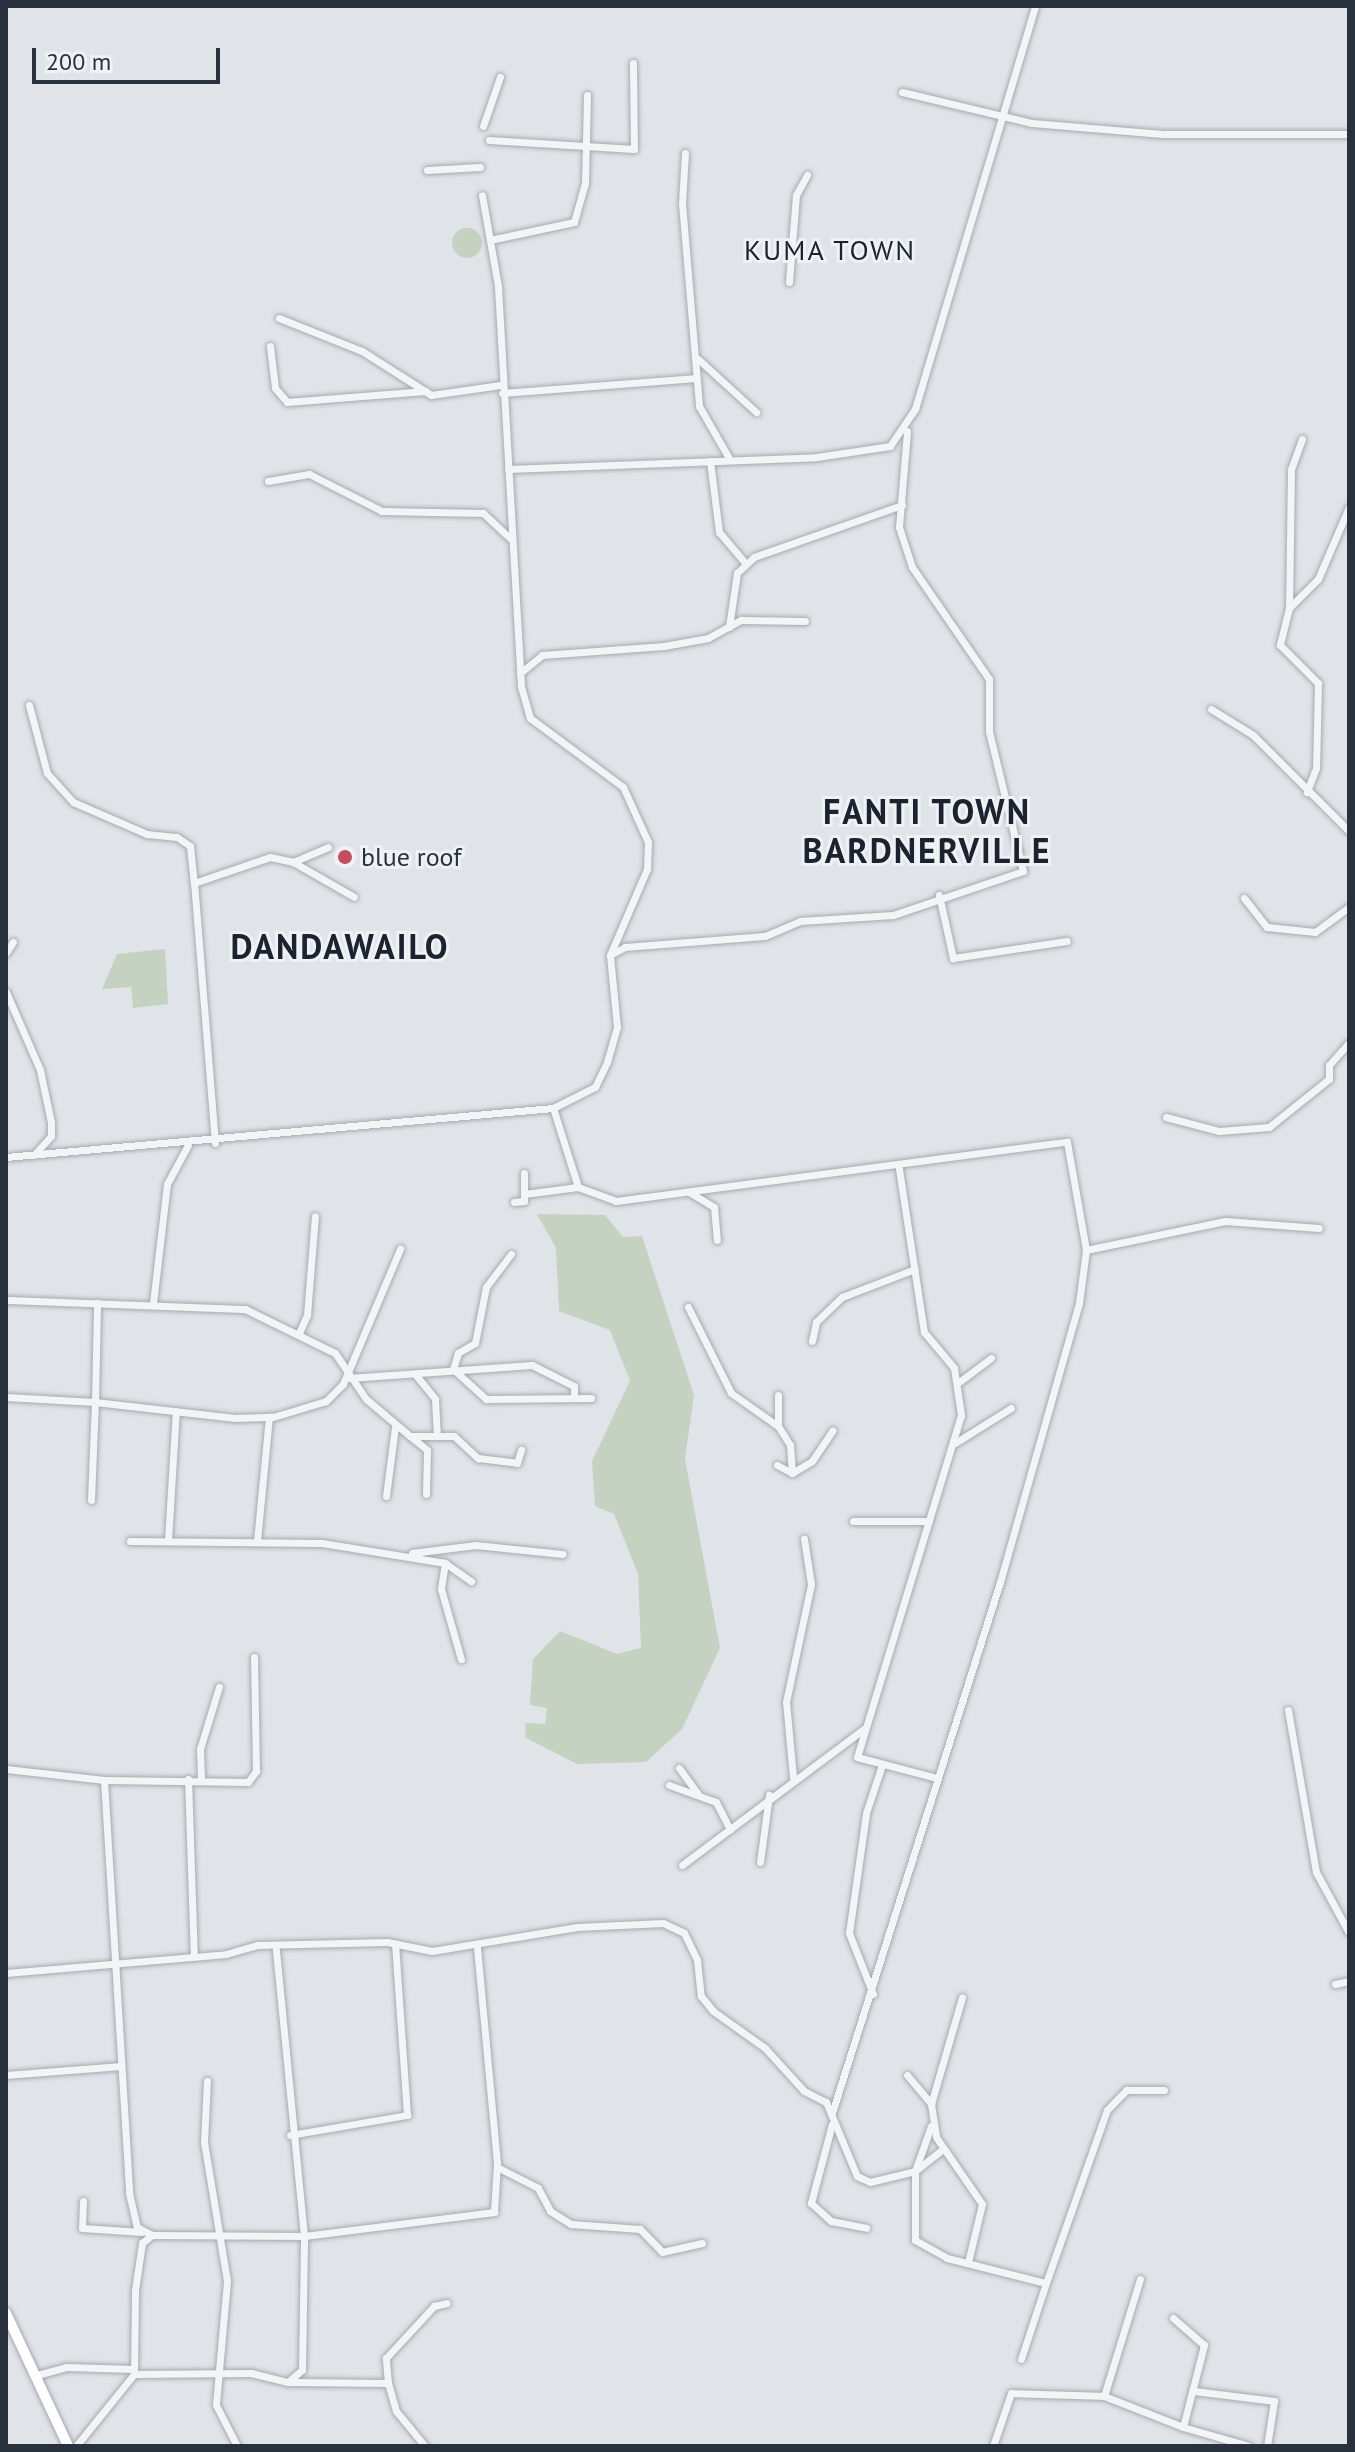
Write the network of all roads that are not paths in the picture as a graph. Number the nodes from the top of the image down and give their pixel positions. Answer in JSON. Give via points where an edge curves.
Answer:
{"nodes":[{"id":1,"x":1035,"y":6,"type":"edge"},
{"id":2,"x":633,"y":63,"type":"dead end"},
{"id":3,"x":500,"y":77,"type":"dead end"},
{"id":4,"x":902,"y":92,"type":"dead end"},
{"id":5,"x":587,"y":95,"type":"dead end"},
{"id":6,"x":1001,"y":117,"type":"junction"},
{"id":7,"x":483,"y":126,"type":"dead end"},
{"id":8,"x":1349,"y":134,"type":"edge"},
{"id":9,"x":489,"y":140,"type":"dead end"},
{"id":10,"x":583,"y":145,"type":"junction"},
{"id":11,"x":685,"y":153,"type":"dead end"},
{"id":12,"x":480,"y":167,"type":"dead end"},
{"id":13,"x":427,"y":170,"type":"dead end"},
{"id":14,"x":807,"y":175,"type":"dead end"},
{"id":15,"x":482,"y":195,"type":"dead end"},
{"id":16,"x":490,"y":240,"type":"junction"},
{"id":17,"x":789,"y":282,"type":"dead end"},
{"id":18,"x":279,"y":318,"type":"dead end"},
{"id":19,"x":270,"y":346,"type":"dead end"},
{"id":20,"x":698,"y":359,"type":"junction"},
{"id":21,"x":696,"y":378,"type":"junction"},
{"id":22,"x":501,"y":389,"type":"junction"},
{"id":23,"x":426,"y":391,"type":"junction"},
{"id":24,"x":756,"y":412,"type":"dead end"},
{"id":25,"x":907,"y":431,"type":"junction"},
{"id":26,"x":1302,"y":439,"type":"dead end"},
{"id":27,"x":730,"y":460,"type":"junction"},
{"id":28,"x":710,"y":461,"type":"junction"},
{"id":29,"x":508,"y":469,"type":"junction"},
{"id":30,"x":268,"y":481,"type":"dead end"},
{"id":31,"x":902,"y":505,"type":"junction"},
{"id":32,"x":1349,"y":507,"type":"edge"},
{"id":33,"x":512,"y":540,"type":"junction"},
{"id":34,"x":746,"y":564,"type":"junction"},
{"id":35,"x":1289,"y":608,"type":"junction"},
{"id":36,"x":805,"y":621,"type":"dead end"},
{"id":37,"x":729,"y":627,"type":"junction"},
{"id":38,"x":520,"y":673,"type":"junction"},
{"id":39,"x":29,"y":705,"type":"dead end"},
{"id":40,"x":1211,"y":709,"type":"dead end"},
{"id":41,"x":1307,"y":792,"type":"junction"},
{"id":42,"x":1349,"y":831,"type":"edge"},
{"id":43,"x":328,"y":847,"type":"dead end"},
{"id":44,"x":293,"y":862,"type":"junction"},
{"id":45,"x":194,"y":883,"type":"junction"},
{"id":46,"x":939,"y":895,"type":"junction"},
{"id":47,"x":354,"y":897,"type":"dead end"},
{"id":48,"x":1244,"y":898,"type":"dead end"},
{"id":49,"x":1349,"y":907,"type":"edge"},
{"id":50,"x":1067,"y":941,"type":"dead end"},
{"id":51,"x":13,"y":942,"type":"dead end"},
{"id":52,"x":6,"y":953,"type":"edge"},
{"id":53,"x":610,"y":955,"type":"junction"},
{"id":54,"x":6,"y":992,"type":"edge"},
{"id":55,"x":1349,"y":1043,"type":"edge"},
{"id":56,"x":553,"y":1108,"type":"junction"},
{"id":57,"x":1166,"y":1117,"type":"dead end"},
{"id":58,"x":215,"y":1143,"type":"junction"},
{"id":59,"x":188,"y":1145,"type":"junction"},
{"id":60,"x":32,"y":1156,"type":"junction"},
{"id":61,"x":6,"y":1157,"type":"edge"},
{"id":62,"x":899,"y":1169,"type":"junction"},
{"id":63,"x":524,"y":1173,"type":"dead end"},
{"id":64,"x":578,"y":1187,"type":"junction"},
{"id":65,"x":687,"y":1191,"type":"junction"},
{"id":66,"x":524,"y":1194,"type":"junction"},
{"id":67,"x":514,"y":1202,"type":"dead end"},
{"id":68,"x":315,"y":1216,"type":"dead end"},
{"id":69,"x":1319,"y":1228,"type":"dead end"},
{"id":70,"x":717,"y":1240,"type":"dead end"},
{"id":71,"x":400,"y":1249,"type":"dead end"},
{"id":72,"x":1086,"y":1250,"type":"junction"},
{"id":73,"x":511,"y":1254,"type":"dead end"},
{"id":74,"x":915,"y":1269,"type":"junction"},
{"id":75,"x":6,"y":1300,"type":"edge"},
{"id":76,"x":97,"y":1303,"type":"junction"},
{"id":77,"x":153,"y":1303,"type":"junction"},
{"id":78,"x":688,"y":1307,"type":"dead end"},
{"id":79,"x":299,"y":1333,"type":"junction"},
{"id":80,"x":812,"y":1341,"type":"dead end"},
{"id":81,"x":991,"y":1358,"type":"dead end"},
{"id":82,"x":351,"y":1368,"type":"junction"},
{"id":83,"x":453,"y":1369,"type":"junction"},
{"id":84,"x":415,"y":1374,"type":"junction"},
{"id":85,"x":349,"y":1378,"type":"junction"},
{"id":86,"x":959,"y":1382,"type":"junction"},
{"id":87,"x":778,"y":1395,"type":"dead end"},
{"id":88,"x":6,"y":1397,"type":"edge"},
{"id":89,"x":574,"y":1398,"type":"junction"},
{"id":90,"x":591,"y":1398,"type":"dead end"},
{"id":91,"x":95,"y":1402,"type":"junction"},
{"id":92,"x":1011,"y":1408,"type":"dead end"},
{"id":93,"x":176,"y":1411,"type":"junction"},
{"id":94,"x":269,"y":1417,"type":"junction"},
{"id":95,"x":778,"y":1426,"type":"junction"},
{"id":96,"x":395,"y":1427,"type":"junction"},
{"id":97,"x":833,"y":1430,"type":"dead end"},
{"id":98,"x":437,"y":1434,"type":"junction"},
{"id":99,"x":410,"y":1436,"type":"junction"},
{"id":100,"x":954,"y":1445,"type":"junction"},
{"id":101,"x":521,"y":1450,"type":"dead end"},
{"id":102,"x":777,"y":1465,"type":"dead end"},
{"id":103,"x":792,"y":1473,"type":"junction"},
{"id":104,"x":426,"y":1494,"type":"dead end"},
{"id":105,"x":386,"y":1496,"type":"dead end"},
{"id":106,"x":91,"y":1500,"type":"dead end"},
{"id":107,"x":853,"y":1521,"type":"dead end"},
{"id":108,"x":929,"y":1521,"type":"junction"},
{"id":109,"x":804,"y":1539,"type":"dead end"},
{"id":110,"x":168,"y":1540,"type":"junction"},
{"id":111,"x":130,"y":1541,"type":"dead end"},
{"id":112,"x":257,"y":1541,"type":"junction"},
{"id":113,"x":412,"y":1553,"type":"junction"},
{"id":114,"x":563,"y":1554,"type":"dead end"},
{"id":115,"x":445,"y":1563,"type":"junction"},
{"id":116,"x":471,"y":1581,"type":"dead end"},
{"id":117,"x":254,"y":1657,"type":"dead end"},
{"id":118,"x":461,"y":1659,"type":"dead end"},
{"id":119,"x":219,"y":1687,"type":"dead end"},
{"id":120,"x":1288,"y":1710,"type":"dead end"},
{"id":121,"x":864,"y":1729,"type":"junction"},
{"id":122,"x":882,"y":1765,"type":"junction"},
{"id":123,"x":679,"y":1768,"type":"dead end"},
{"id":124,"x":6,"y":1769,"type":"edge"},
{"id":125,"x":793,"y":1777,"type":"junction"},
{"id":126,"x":201,"y":1778,"type":"junction"},
{"id":127,"x":937,"y":1778,"type":"junction"},
{"id":128,"x":188,"y":1779,"type":"junction"},
{"id":129,"x":104,"y":1780,"type":"junction"},
{"id":130,"x":669,"y":1785,"type":"dead end"},
{"id":131,"x":770,"y":1793,"type":"junction"},
{"id":132,"x":699,"y":1794,"type":"junction"},
{"id":133,"x":730,"y":1830,"type":"junction"},
{"id":134,"x":760,"y":1862,"type":"dead end"},
{"id":135,"x":682,"y":1865,"type":"dead end"},
{"id":136,"x":1349,"y":1933,"type":"edge"},
{"id":137,"x":395,"y":1943,"type":"junction"},
{"id":138,"x":477,"y":1947,"type":"junction"},
{"id":139,"x":276,"y":1949,"type":"junction"},
{"id":140,"x":194,"y":1957,"type":"junction"},
{"id":141,"x":115,"y":1963,"type":"junction"},
{"id":142,"x":6,"y":1973,"type":"edge"},
{"id":143,"x":1349,"y":1981,"type":"edge"},
{"id":144,"x":1335,"y":1984,"type":"dead end"},
{"id":145,"x":873,"y":1994,"type":"junction"},
{"id":146,"x":962,"y":1997,"type":"dead end"},
{"id":147,"x":121,"y":2066,"type":"junction"},
{"id":148,"x":6,"y":2075,"type":"edge"},
{"id":149,"x":907,"y":2075,"type":"dead end"},
{"id":150,"x":207,"y":2081,"type":"dead end"},
{"id":151,"x":1164,"y":2090,"type":"dead end"},
{"id":152,"x":931,"y":2104,"type":"junction"},
{"id":153,"x":832,"y":2113,"type":"junction"},
{"id":154,"x":832,"y":2124,"type":"junction"},
{"id":155,"x":931,"y":2126,"type":"junction"},
{"id":156,"x":290,"y":2135,"type":"junction"},
{"id":157,"x":943,"y":2149,"type":"junction"},
{"id":158,"x":497,"y":2167,"type":"junction"},
{"id":159,"x":915,"y":2171,"type":"junction"},
{"id":160,"x":83,"y":2201,"type":"dead end"},
{"id":161,"x":866,"y":2228,"type":"dead end"},
{"id":162,"x":220,"y":2233,"type":"junction"},
{"id":163,"x":152,"y":2235,"type":"junction"},
{"id":164,"x":304,"y":2236,"type":"junction"},
{"id":165,"x":702,"y":2243,"type":"dead end"},
{"id":166,"x":969,"y":2258,"type":"junction"},
{"id":167,"x":1140,"y":2279,"type":"dead end"},
{"id":168,"x":1046,"y":2283,"type":"junction"},
{"id":169,"x":447,"y":2303,"type":"dead end"},
{"id":170,"x":6,"y":2313,"type":"edge"},
{"id":171,"x":1173,"y":2318,"type":"dead end"},
{"id":172,"x":1021,"y":2359,"type":"dead end"},
{"id":173,"x":133,"y":2372,"type":"junction"},
{"id":174,"x":215,"y":2374,"type":"junction"},
{"id":175,"x":37,"y":2375,"type":"junction"},
{"id":176,"x":288,"y":2382,"type":"junction"},
{"id":177,"x":388,"y":2383,"type":"junction"},
{"id":178,"x":1194,"y":2391,"type":"junction"},
{"id":179,"x":1104,"y":2396,"type":"junction"},
{"id":180,"x":1183,"y":2427,"type":"junction"},
{"id":181,"x":68,"y":2446,"type":"edge"},
{"id":182,"x":76,"y":2446,"type":"edge"},
{"id":183,"x":237,"y":2446,"type":"edge"},
{"id":184,"x":425,"y":2446,"type":"edge"},
{"id":185,"x":993,"y":2446,"type":"edge"},
{"id":186,"x":1249,"y":2446,"type":"edge"},
{"id":187,"x":1267,"y":2446,"type":"edge"}],
"edges":[{"from":1,"to":6,"type":"street"},
{"from":2,"to":10,"type":"street","via":[[634,149]]},
{"from":3,"to":7,"type":"street"},
{"from":4,"to":6,"type":"street","via":[[934,94]]},
{"from":5,"to":10,"type":"street"},
{"from":6,"to":8,"type":"street","via":[[1163,134]]},
{"from":6,"to":25,"type":"street"},
{"from":9,"to":10,"type":"street"},
{"from":10,"to":16,"type":"street","via":[[585,183],[574,222]]},
{"from":11,"to":20,"type":"street","via":[[682,203]]},
{"from":12,"to":13,"type":"street"},
{"from":14,"to":17,"type":"street","via":[[796,195]]},
{"from":15,"to":16,"type":"street"},
{"from":16,"to":22,"type":"street"},
{"from":18,"to":23,"type":"street","via":[[362,351]]},
{"from":19,"to":23,"type":"street","via":[[275,388],[287,402]]},
{"from":20,"to":21,"type":"street"},
{"from":20,"to":24,"type":"street"},
{"from":21,"to":22,"type":"street"},
{"from":21,"to":27,"type":"street","via":[[699,406]]},
{"from":22,"to":23,"type":"street"},
{"from":22,"to":29,"type":"street"},
{"from":25,"to":27,"type":"street","via":[[890,446],[866,451]]},
{"from":25,"to":31,"type":"street"},
{"from":26,"to":35,"type":"street","via":[[1291,470]]},
{"from":27,"to":28,"type":"street"},
{"from":28,"to":29,"type":"street"},
{"from":28,"to":34,"type":"street","via":[[719,532]]},
{"from":29,"to":33,"type":"street"},
{"from":30,"to":33,"type":"street","via":[[309,474],[382,511],[483,513]]},
{"from":31,"to":34,"type":"street","via":[[866,523],[830,526]]},
{"from":31,"to":46,"type":"street","via":[[899,527],[912,567],[989,679],[989,731],[1023,871]]},
{"from":32,"to":35,"type":"street","via":[[1318,579]]},
{"from":33,"to":38,"type":"street"},
{"from":34,"to":37,"type":"street","via":[[737,573]]},
{"from":35,"to":41,"type":"street","via":[[1280,650],[1318,683],[1320,698]]},
{"from":36,"to":37,"type":"street"},
{"from":37,"to":38,"type":"street","via":[[649,649],[542,655]]},
{"from":38,"to":53,"type":"street","via":[[530,718],[623,787],[648,842],[647,869]]},
{"from":39,"to":45,"type":"street","via":[[47,773],[73,802],[147,834],[177,837],[190,846]]},
{"from":40,"to":41,"type":"street","via":[[1253,735]]},
{"from":41,"to":42,"type":"street"},
{"from":43,"to":44,"type":"street"},
{"from":44,"to":45,"type":"street","via":[[254,858]]},
{"from":44,"to":47,"type":"street"},
{"from":45,"to":58,"type":"street"},
{"from":46,"to":50,"type":"street","via":[[953,958]]},
{"from":46,"to":53,"type":"street","via":[[893,915],[800,921],[765,936],[625,947]]},
{"from":48,"to":49,"type":"street","via":[[1267,927],[1315,932]]},
{"from":51,"to":52,"type":"street"},
{"from":53,"to":56,"type":"street","via":[[617,1027],[607,1062],[595,1087]]},
{"from":54,"to":60,"type":"street","via":[[40,1070],[51,1122],[51,1136]]},
{"from":55,"to":57,"type":"street","via":[[1329,1065],[1329,1079],[1269,1127],[1219,1131]]},
{"from":56,"to":58,"type":"street"},
{"from":56,"to":64,"type":"street"},
{"from":58,"to":59,"type":"street"},
{"from":59,"to":60,"type":"street"},
{"from":59,"to":77,"type":"street","via":[[167,1184]]},
{"from":60,"to":61,"type":"street"},
{"from":62,"to":65,"type":"street"},
{"from":62,"to":72,"type":"street","via":[[1067,1142]]},
{"from":62,"to":74,"type":"street"},
{"from":63,"to":66,"type":"street"},
{"from":64,"to":65,"type":"street","via":[[616,1201]]},
{"from":64,"to":66,"type":"street"},
{"from":65,"to":70,"type":"street","via":[[714,1207]]},
{"from":66,"to":67,"type":"street"},
{"from":68,"to":79,"type":"street","via":[[307,1315]]},
{"from":69,"to":72,"type":"street","via":[[1225,1221]]},
{"from":71,"to":82,"type":"street"},
{"from":72,"to":127,"type":"street","via":[[1057,1387]]},
{"from":73,"to":83,"type":"street","via":[[486,1287],[475,1343],[458,1353]]},
{"from":74,"to":80,"type":"street","via":[[842,1297],[816,1322]]},
{"from":74,"to":86,"type":"street","via":[[924,1332]]},
{"from":75,"to":76,"type":"street"},
{"from":76,"to":77,"type":"street"},
{"from":76,"to":91,"type":"street"},
{"from":77,"to":79,"type":"street","via":[[245,1309]]},
{"from":78,"to":95,"type":"street","via":[[731,1393]]},
{"from":79,"to":82,"type":"street"},
{"from":81,"to":86,"type":"street"},
{"from":82,"to":85,"type":"street"},
{"from":82,"to":94,"type":"street","via":[[326,1401]]},
{"from":83,"to":84,"type":"street"},
{"from":83,"to":89,"type":"street","via":[[486,1399]]},
{"from":83,"to":89,"type":"street","via":[[532,1365],[574,1386]]},
{"from":84,"to":85,"type":"street"},
{"from":84,"to":98,"type":"street","via":[[435,1399]]},
{"from":85,"to":96,"type":"street"},
{"from":86,"to":100,"type":"street"},
{"from":87,"to":95,"type":"street"},
{"from":88,"to":91,"type":"street"},
{"from":89,"to":90,"type":"street"},
{"from":91,"to":93,"type":"street"},
{"from":91,"to":106,"type":"street"},
{"from":92,"to":100,"type":"street"},
{"from":93,"to":94,"type":"street"},
{"from":93,"to":110,"type":"street"},
{"from":94,"to":112,"type":"street"},
{"from":95,"to":103,"type":"street","via":[[790,1445]]},
{"from":96,"to":99,"type":"street"},
{"from":96,"to":105,"type":"street"},
{"from":97,"to":103,"type":"street","via":[[812,1461]]},
{"from":98,"to":99,"type":"street"},
{"from":98,"to":101,"type":"street","via":[[454,1436],[478,1458],[517,1463]]},
{"from":99,"to":104,"type":"street","via":[[427,1450]]},
{"from":100,"to":108,"type":"street"},
{"from":102,"to":103,"type":"street"},
{"from":107,"to":108,"type":"street"},
{"from":108,"to":121,"type":"street"},
{"from":109,"to":125,"type":"street","via":[[811,1584],[786,1702]]},
{"from":110,"to":111,"type":"street"},
{"from":110,"to":112,"type":"street"},
{"from":112,"to":113,"type":"street"},
{"from":113,"to":114,"type":"street","via":[[475,1545]]},
{"from":113,"to":115,"type":"street"},
{"from":115,"to":116,"type":"street"},
{"from":115,"to":118,"type":"street","via":[[441,1589]]},
{"from":117,"to":126,"type":"street","via":[[254,1779]]},
{"from":119,"to":126,"type":"street","via":[[200,1749]]},
{"from":120,"to":136,"type":"street","via":[[1316,1872]]},
{"from":121,"to":122,"type":"street","via":[[857,1757]]},
{"from":121,"to":125,"type":"street","via":[[816,1769]]},
{"from":122,"to":127,"type":"street"},
{"from":122,"to":145,"type":"street","via":[[866,1813],[849,1933]]},
{"from":123,"to":132,"type":"street"},
{"from":124,"to":129,"type":"street"},
{"from":125,"to":131,"type":"street"},
{"from":126,"to":128,"type":"street"},
{"from":127,"to":145,"type":"street"},
{"from":128,"to":129,"type":"street"},
{"from":128,"to":140,"type":"street"},
{"from":129,"to":141,"type":"street"},
{"from":130,"to":132,"type":"street"},
{"from":131,"to":133,"type":"street"},
{"from":131,"to":134,"type":"street"},
{"from":132,"to":133,"type":"street","via":[[716,1802]]},
{"from":133,"to":135,"type":"street"},
{"from":137,"to":138,"type":"street","via":[[432,1951]]},
{"from":137,"to":139,"type":"street"},
{"from":137,"to":156,"type":"street","via":[[407,2115]]},
{"from":138,"to":153,"type":"street","via":[[577,1927],[677,1926],[713,2011],[765,2048]]},
{"from":138,"to":158,"type":"street"},
{"from":139,"to":140,"type":"street","via":[[258,1945]]},
{"from":139,"to":156,"type":"street"},
{"from":140,"to":141,"type":"street"},
{"from":141,"to":142,"type":"street"},
{"from":141,"to":147,"type":"street"},
{"from":143,"to":144,"type":"street"},
{"from":145,"to":153,"type":"street"},
{"from":146,"to":152,"type":"street"},
{"from":147,"to":148,"type":"street"},
{"from":147,"to":163,"type":"street","via":[[132,2211],[137,2227]]},
{"from":149,"to":152,"type":"street"},
{"from":150,"to":162,"type":"street","via":[[204,2142]]},
{"from":151,"to":168,"type":"street","via":[[1132,2088],[1107,2110]]},
{"from":152,"to":155,"type":"street"},
{"from":153,"to":154,"type":"street"},
{"from":154,"to":159,"type":"street","via":[[854,2156],[857,2176],[870,2182]]},
{"from":154,"to":161,"type":"street","via":[[811,2203],[831,2221]]},
{"from":155,"to":157,"type":"street"},
{"from":155,"to":159,"type":"street"},
{"from":156,"to":164,"type":"street"},
{"from":157,"to":159,"type":"street"},
{"from":157,"to":166,"type":"street","via":[[982,2204]]},
{"from":158,"to":164,"type":"street","via":[[494,2212]]},
{"from":158,"to":165,"type":"street","via":[[538,2188],[550,2211],[571,2224],[640,2229],[662,2252]]},
{"from":159,"to":166,"type":"street","via":[[915,2240],[947,2258]]},
{"from":160,"to":163,"type":"street","via":[[82,2228]]},
{"from":162,"to":163,"type":"street"},
{"from":162,"to":164,"type":"street"},
{"from":162,"to":174,"type":"street","via":[[227,2281]]},
{"from":163,"to":173,"type":"street","via":[[142,2243],[135,2290]]},
{"from":164,"to":176,"type":"street","via":[[302,2370]]},
{"from":166,"to":168,"type":"street"},
{"from":167,"to":179,"type":"street"},
{"from":168,"to":172,"type":"street"},
{"from":169,"to":177,"type":"street","via":[[434,2306],[386,2358]]},
{"from":170,"to":175,"type":"main road"},
{"from":171,"to":178,"type":"street","via":[[1204,2345]]},
{"from":173,"to":174,"type":"street"},
{"from":173,"to":175,"type":"street","via":[[67,2367]]},
{"from":173,"to":182,"type":"street"},
{"from":174,"to":176,"type":"street"},
{"from":174,"to":183,"type":"street","via":[[218,2412]]},
{"from":175,"to":181,"type":"main road"},
{"from":176,"to":177,"type":"street"},
{"from":177,"to":184,"type":"street","via":[[396,2411]]},
{"from":178,"to":180,"type":"street"},
{"from":178,"to":187,"type":"street","via":[[1274,2401]]},
{"from":179,"to":180,"type":"street"},
{"from":179,"to":185,"type":"street","via":[[1011,2393]]},
{"from":180,"to":186,"type":"street"}]}
